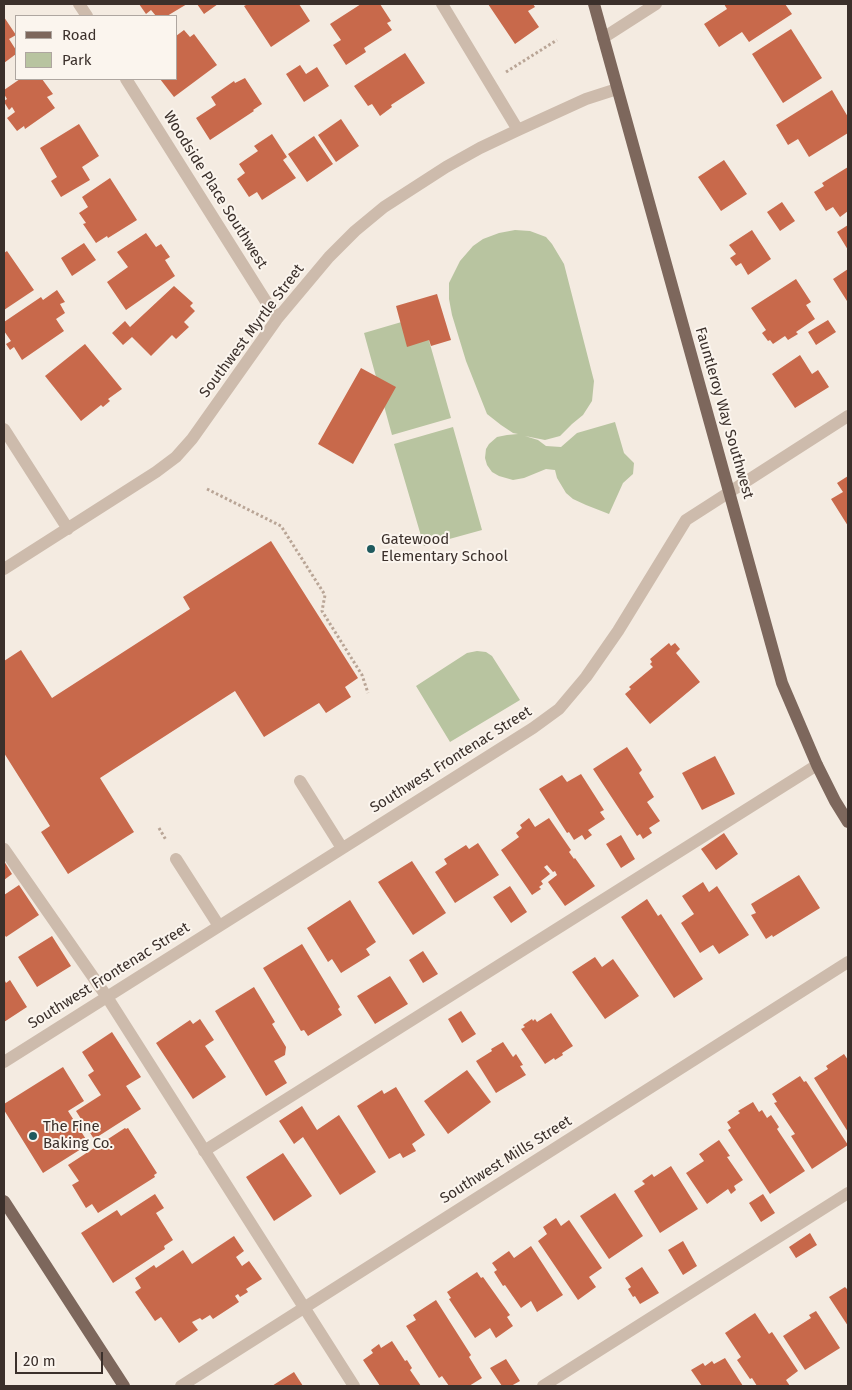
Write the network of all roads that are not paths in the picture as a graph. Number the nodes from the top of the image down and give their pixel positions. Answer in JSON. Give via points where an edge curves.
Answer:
{"nodes":[{"id":1,"x":79,"y":4,"type":"edge"},
{"id":2,"x":442,"y":4,"type":"edge"},
{"id":3,"x":594,"y":4,"type":"edge"},
{"id":4,"x":656,"y":4,"type":"edge"},
{"id":5,"x":85,"y":15,"type":"edge"},
{"id":6,"x":603,"y":38,"type":"junction"},
{"id":7,"x":127,"y":80,"type":"edge"},
{"id":8,"x":618,"y":89,"type":"junction"},
{"id":9,"x":518,"y":130,"type":"junction"},
{"id":10,"x":277,"y":319,"type":"junction"},
{"id":11,"x":848,"y":416,"type":"edge"},
{"id":12,"x":4,"y":429,"type":"edge"},
{"id":13,"x":730,"y":492,"type":"junction"},
{"id":14,"x":68,"y":528,"type":"junction"},
{"id":15,"x":4,"y":569,"type":"edge"},
{"id":16,"x":817,"y":766,"type":"junction"},
{"id":17,"x":300,"y":781,"type":"dead end"},
{"id":18,"x":848,"y":822,"type":"edge"},
{"id":19,"x":342,"y":848,"type":"junction"},
{"id":20,"x":4,"y":849,"type":"edge"},
{"id":21,"x":176,"y":859,"type":"dead end"},
{"id":22,"x":219,"y":926,"type":"junction"},
{"id":23,"x":848,"y":962,"type":"edge"},
{"id":24,"x":107,"y":997,"type":"junction"},
{"id":25,"x":4,"y":1062,"type":"edge"},
{"id":26,"x":204,"y":1151,"type":"junction"},
{"id":27,"x":848,"y":1193,"type":"edge"},
{"id":28,"x":4,"y":1201,"type":"edge"},
{"id":29,"x":304,"y":1308,"type":"junction"},
{"id":30,"x":124,"y":1386,"type":"edge"},
{"id":31,"x":181,"y":1386,"type":"edge"},
{"id":32,"x":354,"y":1386,"type":"edge"},
{"id":33,"x":543,"y":1386,"type":"edge"}],
"edges":[{"from":1,"to":5,"type":"street"},
{"from":2,"to":9,"type":"street"},
{"from":3,"to":6,"type":"main road","name":"Fauntleroy Way Southwest"},
{"from":4,"to":6,"type":"street"},
{"from":6,"to":8,"type":"main road","name":"Fauntleroy Way Southwest"},
{"from":7,"to":10,"type":"street","name":"Woodside Place Southwest"},
{"from":8,"to":9,"type":"street","name":"Southwest Myrtle Street","via":[[586,99]]},
{"from":8,"to":13,"type":"main road","name":"Fauntleroy Way Southwest"},
{"from":9,"to":10,"type":"street","name":"Southwest Myrtle Street","via":[[446,168],[384,207],[329,256]]},
{"from":10,"to":14,"type":"street","name":"Southwest Myrtle Street","via":[[176,457]]},
{"from":11,"to":13,"type":"street","name":"Southwest Frontenac Street"},
{"from":12,"to":14,"type":"street"},
{"from":13,"to":16,"type":"main road","name":"Fauntleroy Way Southwest","via":[[782,683]]},
{"from":13,"to":19,"type":"street","name":"Southwest Frontenac Street","via":[[686,520],[618,631],[559,709]]},
{"from":14,"to":15,"type":"street","name":"Southwest Myrtle Street"},
{"from":16,"to":18,"type":"main road","name":"Fauntleroy Way Southwest"},
{"from":16,"to":26,"type":"street"},
{"from":17,"to":19,"type":"street"},
{"from":19,"to":22,"type":"street","name":"Southwest Frontenac Street"},
{"from":20,"to":24,"type":"street"},
{"from":21,"to":22,"type":"street"},
{"from":22,"to":24,"type":"street","name":"Southwest Frontenac Street"},
{"from":23,"to":29,"type":"street","name":"Southwest Mills Street"},
{"from":24,"to":25,"type":"street","name":"Southwest Frontenac Street"},
{"from":24,"to":26,"type":"street"},
{"from":26,"to":29,"type":"street"},
{"from":27,"to":33,"type":"street"},
{"from":28,"to":30,"type":"main road"},
{"from":29,"to":31,"type":"street","name":"Southwest Mills Street"},
{"from":29,"to":32,"type":"street"}]}
